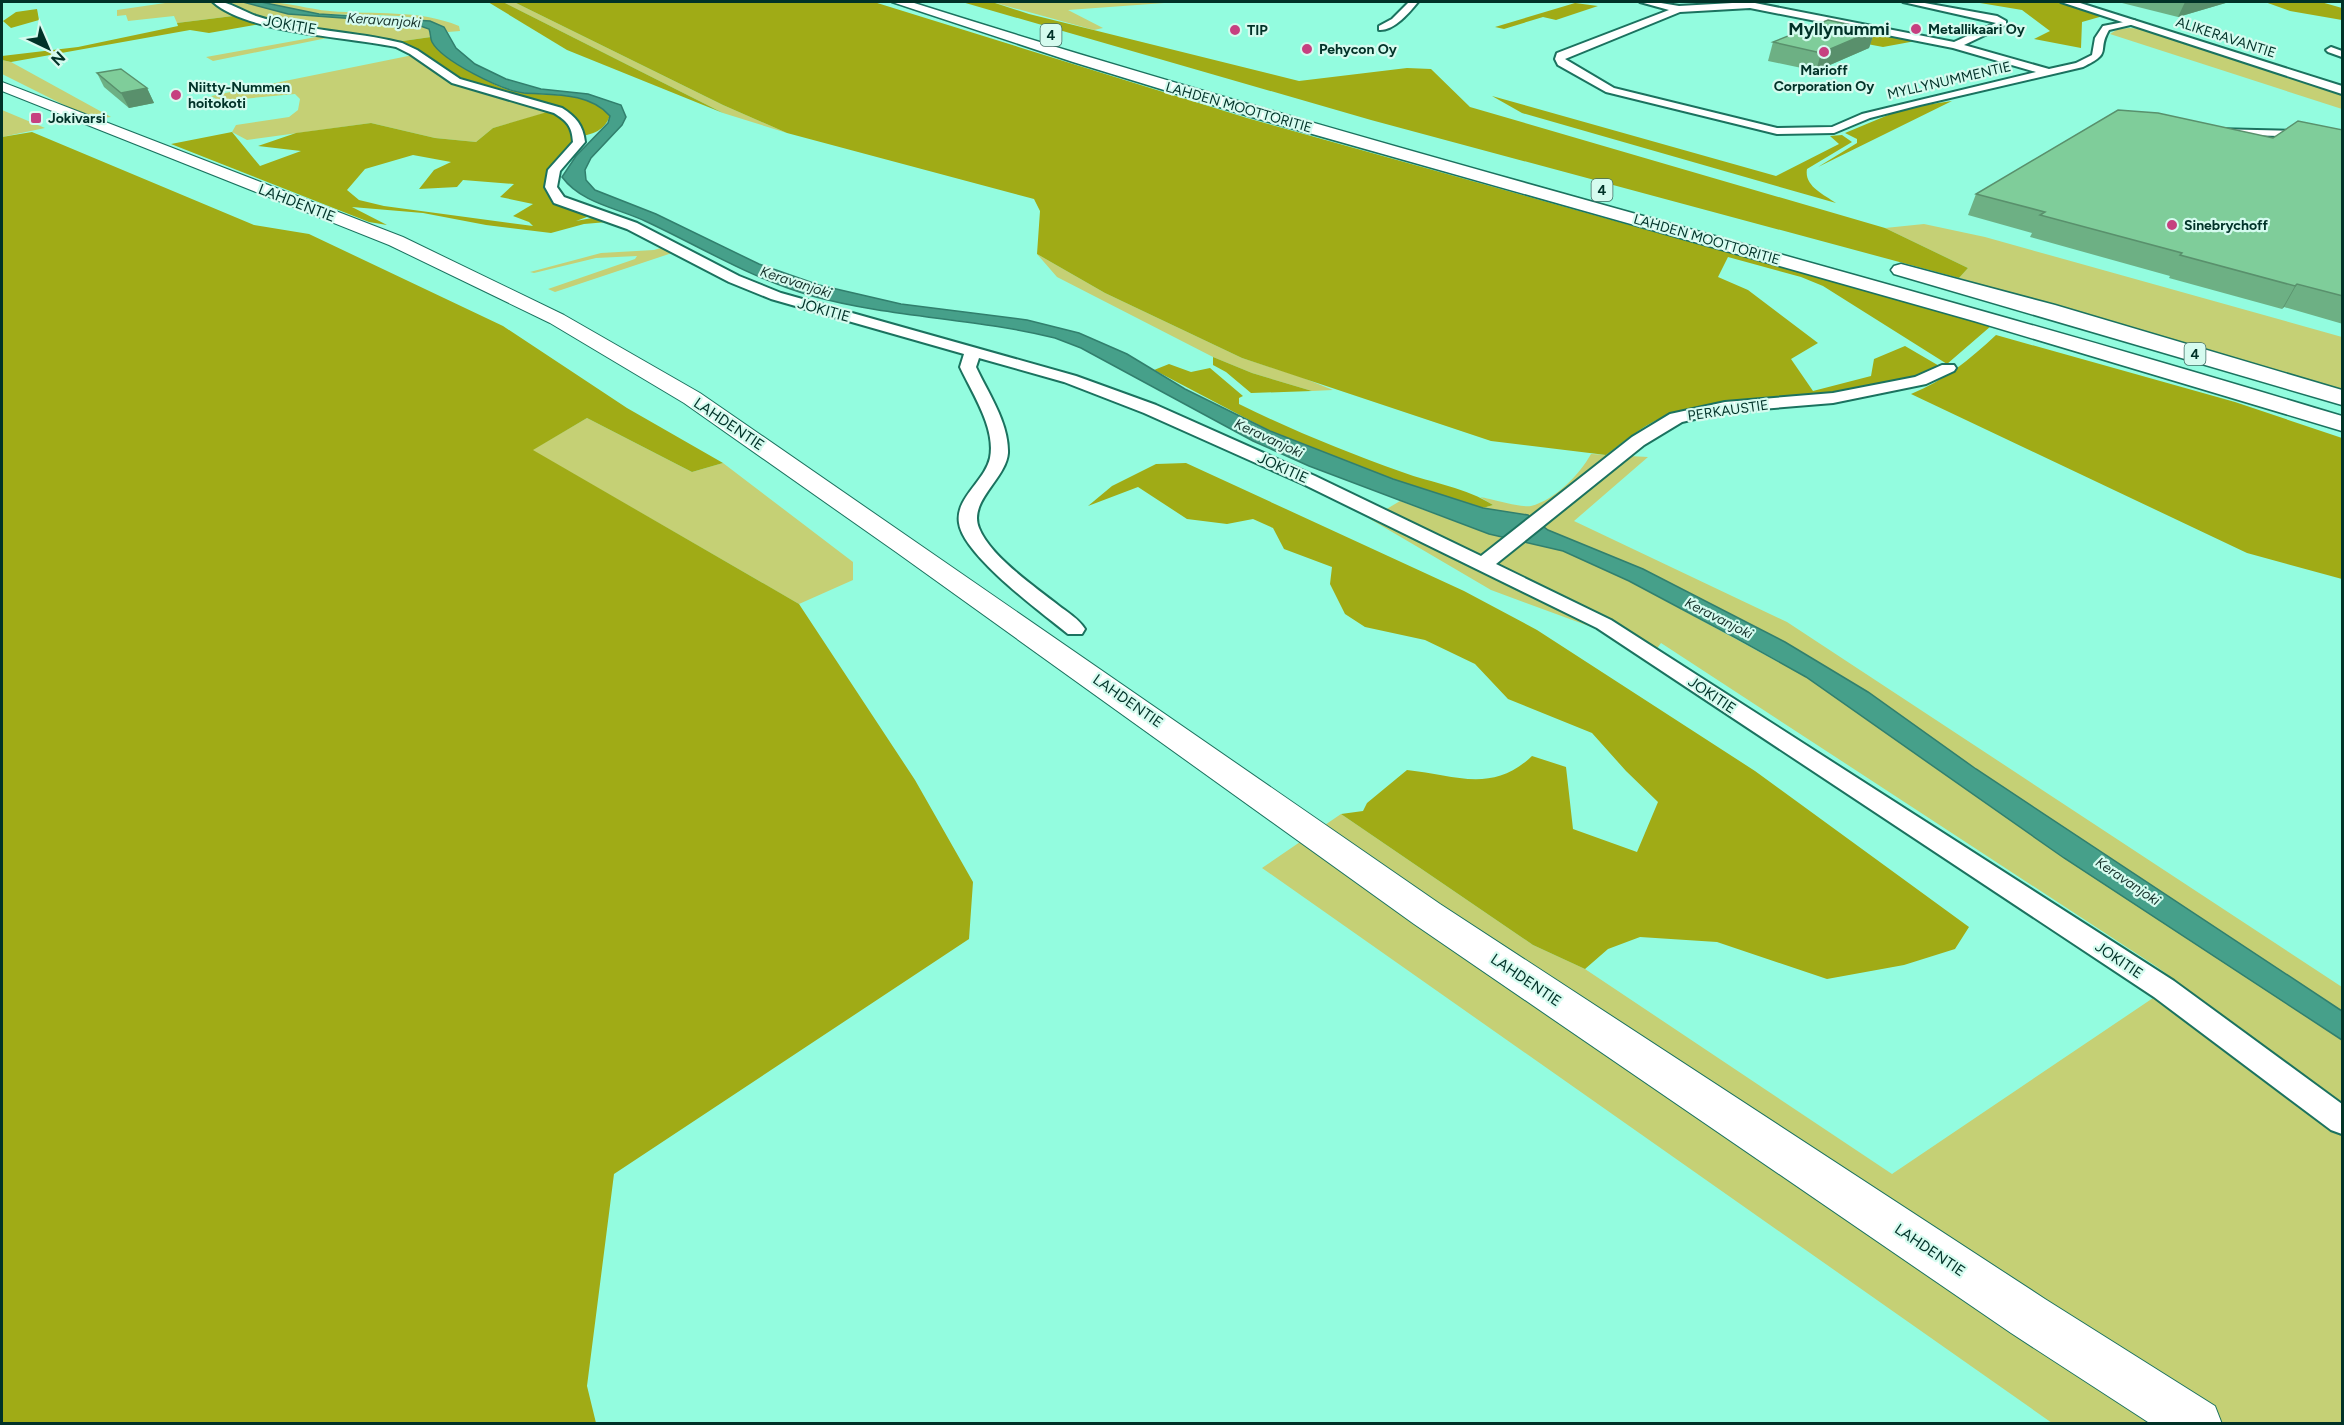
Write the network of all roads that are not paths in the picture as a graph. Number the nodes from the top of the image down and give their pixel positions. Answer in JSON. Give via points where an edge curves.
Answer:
{"nodes":[{"id":1,"x":217,"y":2,"type":"edge"},
{"id":2,"x":899,"y":2,"type":"edge"},
{"id":3,"x":944,"y":2,"type":"edge"},
{"id":4,"x":1402,"y":2,"type":"edge"},
{"id":5,"x":1414,"y":2,"type":"edge"},
{"id":6,"x":1644,"y":2,"type":"edge"},
{"id":7,"x":1797,"y":2,"type":"edge"},
{"id":8,"x":1907,"y":2,"type":"edge"},
{"id":9,"x":2067,"y":2,"type":"edge"},
{"id":10,"x":1776,"y":8,"type":"junction"},
{"id":11,"x":1679,"y":9,"type":"junction"},
{"id":12,"x":2134,"y":23,"type":"junction"},
{"id":13,"x":1055,"y":36,"type":"dead end"},
{"id":14,"x":1956,"y":45,"type":"junction"},
{"id":15,"x":2331,"y":50,"type":"dead end"},
{"id":16,"x":2343,"y":54,"type":"edge"},
{"id":17,"x":1158,"y":67,"type":"dead end"},
{"id":18,"x":2049,"y":72,"type":"junction"},
{"id":19,"x":2,"y":86,"type":"edge"},
{"id":20,"x":2343,"y":90,"type":"edge"},
{"id":21,"x":2204,"y":132,"type":"edge"},
{"id":22,"x":2343,"y":135,"type":"edge"},
{"id":23,"x":1452,"y":150,"type":"dead end"},
{"id":24,"x":1880,"y":265,"type":"dead end"},
{"id":25,"x":973,"y":351,"type":"junction"},
{"id":26,"x":1948,"y":368,"type":"dead end"},
{"id":27,"x":2343,"y":398,"type":"edge"},
{"id":28,"x":2343,"y":424,"type":"edge"},
{"id":29,"x":1489,"y":560,"type":"junction"},
{"id":30,"x":1075,"y":629,"type":"dead end"},
{"id":31,"x":2343,"y":1121,"type":"edge"},
{"id":32,"x":2197,"y":1424,"type":"edge"}],
"edges":[{"from":1,"to":25,"type":"street","name":"JOKITIE","via":[[268,22],[402,46],[458,83],[555,110],[577,127],[579,142],[554,170],[551,187],[559,200],[632,226],[734,279],[776,296]]},
{"from":2,"to":28,"type":"highway","name":"LAHDEN MOOTTORITIE","number":"4","via":[[1203,97],[2003,322]]},
{"from":3,"to":13,"type":"highway","number":"4"},
{"from":4,"to":5,"type":"street","via":[[1382,20],[1383,26],[1395,21]]},
{"from":6,"to":11,"type":"street"},
{"from":7,"to":10,"type":"street"},
{"from":8,"to":14,"type":"street","via":[[2003,23]]},
{"from":9,"to":12,"type":"street","name":"ALIKERAVANTIE"},
{"from":10,"to":11,"type":"street","via":[[1750,5]]},
{"from":10,"to":14,"type":"street"},
{"from":11,"to":18,"type":"street","name":"MYLLYNUMMENTIE","via":[[1561,55],[1562,63],[1610,90],[1760,128],[1812,133],[1842,128],[1893,107]]},
{"from":12,"to":18,"type":"street","name":"MYLLYNUMMENTIE","via":[[2106,28],[2100,38],[2100,52],[2089,61]]},
{"from":12,"to":20,"type":"street","name":"ALIKERAVANTIE"},
{"from":14,"to":18,"type":"street"},
{"from":15,"to":16,"type":"street"},
{"from":17,"to":23,"type":"highway","name":"LAHDEN MOOTTORITIE"},
{"from":19,"to":32,"type":"main road","name":"LAHDENTIE","via":[[396,241],[557,318],[692,398],[1427,914],[2028,1316]]},
{"from":21,"to":22,"type":"street"},
{"from":24,"to":27,"type":"highway","number":"4"},
{"from":25,"to":29,"type":"street","name":"JOKITIE","via":[[1070,379],[1150,409]]},
{"from":25,"to":30,"type":"street","via":[[968,367],[997,434],[1000,454],[997,468],[968,512],[968,526],[974,538],[1026,590]]},
{"from":26,"to":29,"type":"street","name":"PERKAUSTIE","via":[[1920,381],[1833,398],[1725,407],[1676,418],[1638,441]]},
{"from":29,"to":31,"type":"street","name":"JOKITIE","via":[[1635,643],[2154,983]]}]}
